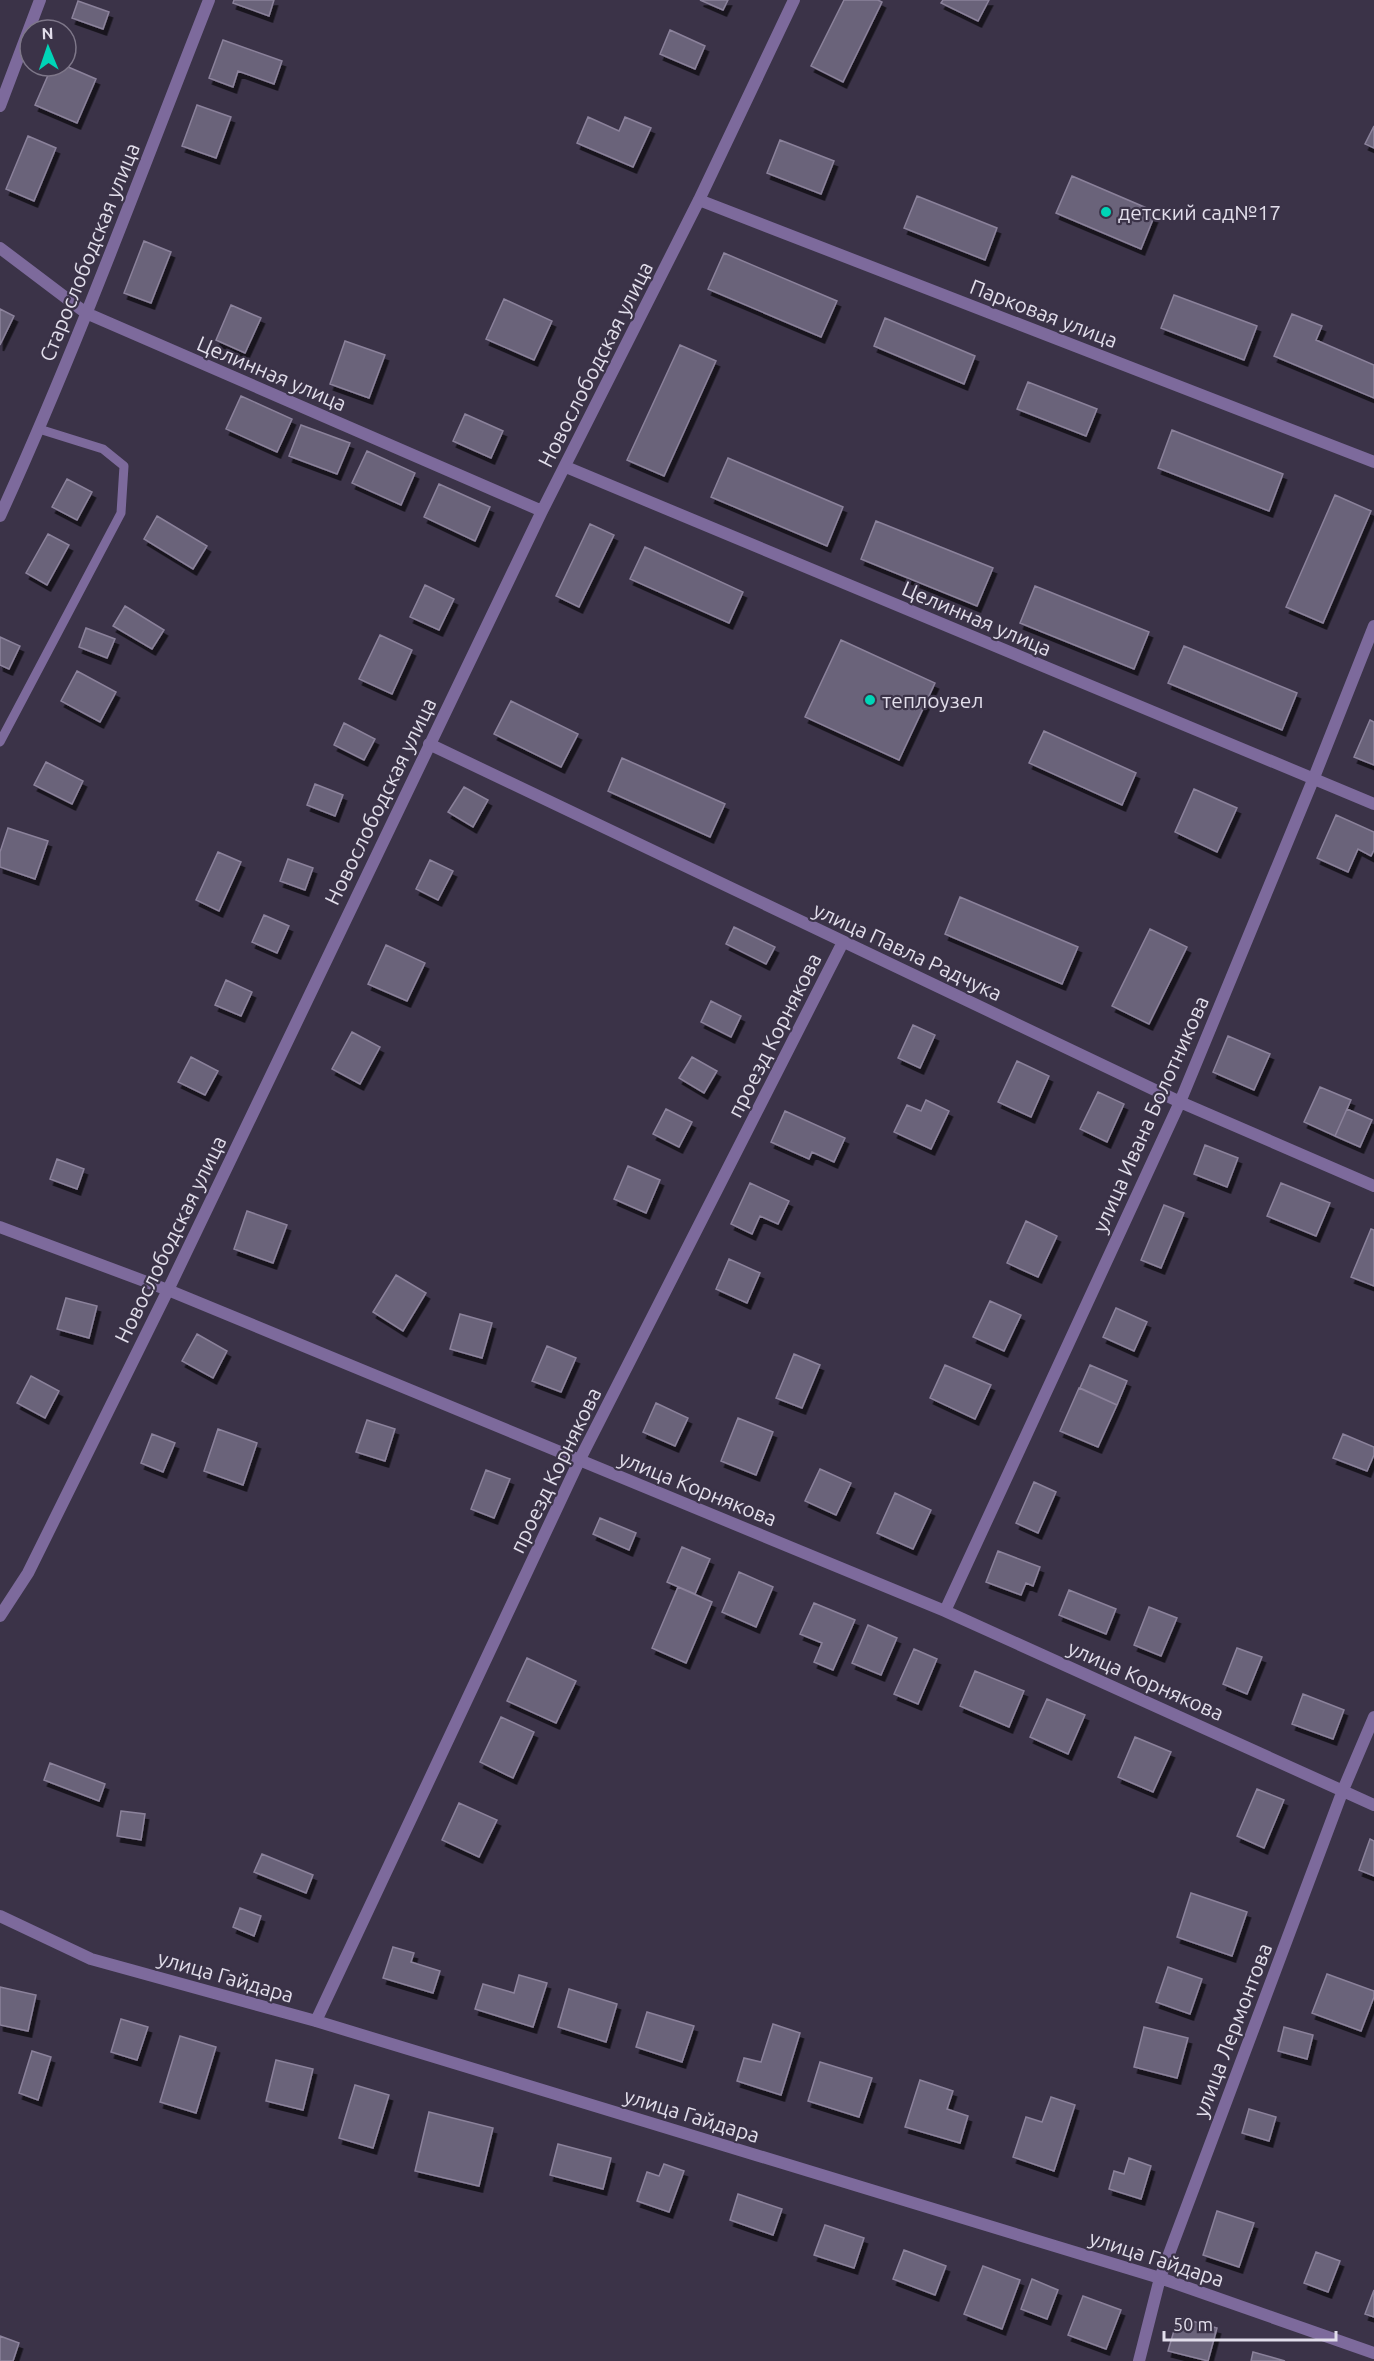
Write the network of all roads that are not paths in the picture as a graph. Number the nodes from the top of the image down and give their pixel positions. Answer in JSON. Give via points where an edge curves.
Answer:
{"nodes":[{"id":1,"x":40,"y":0,"type":"edge"},
{"id":2,"x":209,"y":0,"type":"edge"},
{"id":3,"x":794,"y":0,"type":"edge"},
{"id":4,"x":0,"y":106,"type":"edge"},
{"id":5,"x":699,"y":200,"type":"junction"},
{"id":6,"x":0,"y":248,"type":"edge"},
{"id":7,"x":86,"y":314,"type":"junction"},
{"id":8,"x":39,"y":429,"type":"junction"},
{"id":9,"x":1374,"y":462,"type":"edge"},
{"id":10,"x":566,"y":467,"type":"junction"},
{"id":11,"x":542,"y":511,"type":"junction"},
{"id":12,"x":0,"y":516,"type":"edge"},
{"id":13,"x":1374,"y":626,"type":"edge"},
{"id":14,"x":0,"y":742,"type":"edge"},
{"id":15,"x":429,"y":744,"type":"junction"},
{"id":16,"x":1313,"y":780,"type":"junction"},
{"id":17,"x":1374,"y":804,"type":"edge"},
{"id":18,"x":843,"y":942,"type":"junction"},
{"id":19,"x":1180,"y":1102,"type":"junction"},
{"id":20,"x":1374,"y":1186,"type":"edge"},
{"id":21,"x":0,"y":1227,"type":"edge"},
{"id":22,"x":168,"y":1290,"type":"junction"},
{"id":23,"x":579,"y":1461,"type":"junction"},
{"id":24,"x":945,"y":1611,"type":"junction"},
{"id":25,"x":0,"y":1617,"type":"edge"},
{"id":26,"x":1374,"y":1717,"type":"edge"},
{"id":27,"x":1343,"y":1790,"type":"junction"},
{"id":28,"x":1374,"y":1805,"type":"edge"},
{"id":29,"x":0,"y":1916,"type":"edge"},
{"id":30,"x":316,"y":2021,"type":"junction"},
{"id":31,"x":1160,"y":2278,"type":"junction"},
{"id":32,"x":1374,"y":2353,"type":"edge"},
{"id":33,"x":1139,"y":2361,"type":"edge"}],
"edges":[{"from":1,"to":4,"type":"street"},
{"from":2,"to":7,"type":"street","name":"Старослободская улица"},
{"from":3,"to":5,"type":"street","name":"Новослободская улица"},
{"from":5,"to":9,"type":"street","name":"Парковая улица"},
{"from":5,"to":10,"type":"street","name":"Новослободская улица"},
{"from":6,"to":7,"type":"street","name":"Целинная улица"},
{"from":7,"to":8,"type":"street","name":"Старослободская улица"},
{"from":7,"to":11,"type":"street","name":"Целинная улица"},
{"from":8,"to":12,"type":"street","name":"Старослободская улица"},
{"from":8,"to":14,"type":"lane","via":[[103,448],[124,466],[121,513]]},
{"from":10,"to":11,"type":"street","name":"Новослободская улица"},
{"from":10,"to":16,"type":"street","name":"Целинная улица"},
{"from":11,"to":15,"type":"street","name":"Новослободская улица"},
{"from":13,"to":16,"type":"street","name":"улица Ивана Болотникова"},
{"from":15,"to":18,"type":"street","name":"улица Павла Радчука"},
{"from":15,"to":22,"type":"street","name":"Новослободская улица"},
{"from":16,"to":17,"type":"street","name":"Целинная улица"},
{"from":16,"to":19,"type":"street","name":"улица Ивана Болотникова"},
{"from":18,"to":19,"type":"street","name":"улица Павла Радчука"},
{"from":18,"to":23,"type":"street","name":"проезд Корнякова"},
{"from":19,"to":20,"type":"street","name":"улица Павла Радчука"},
{"from":19,"to":24,"type":"street","name":"улица Ивана Болотникова"},
{"from":21,"to":22,"type":"street","name":"улица Корнякова"},
{"from":22,"to":23,"type":"street","name":"улица Корнякова"},
{"from":22,"to":25,"type":"street","name":"Новослободская улица","via":[[28,1573]]},
{"from":23,"to":24,"type":"street","name":"улица Корнякова"},
{"from":23,"to":30,"type":"street","name":"проезд Корнякова"},
{"from":24,"to":27,"type":"street","name":"улица Корнякова"},
{"from":26,"to":27,"type":"street","name":"улица Лермонтова"},
{"from":27,"to":28,"type":"street","name":"улица Корнякова"},
{"from":27,"to":31,"type":"street","name":"улица Лермонтова"},
{"from":29,"to":30,"type":"street","name":"улица Гайдара","via":[[91,1959]]},
{"from":30,"to":31,"type":"street","name":"улица Гайдара"},
{"from":31,"to":32,"type":"street","name":"улица Гайдара"},
{"from":31,"to":33,"type":"street","name":"улица Лермонтова"}]}
